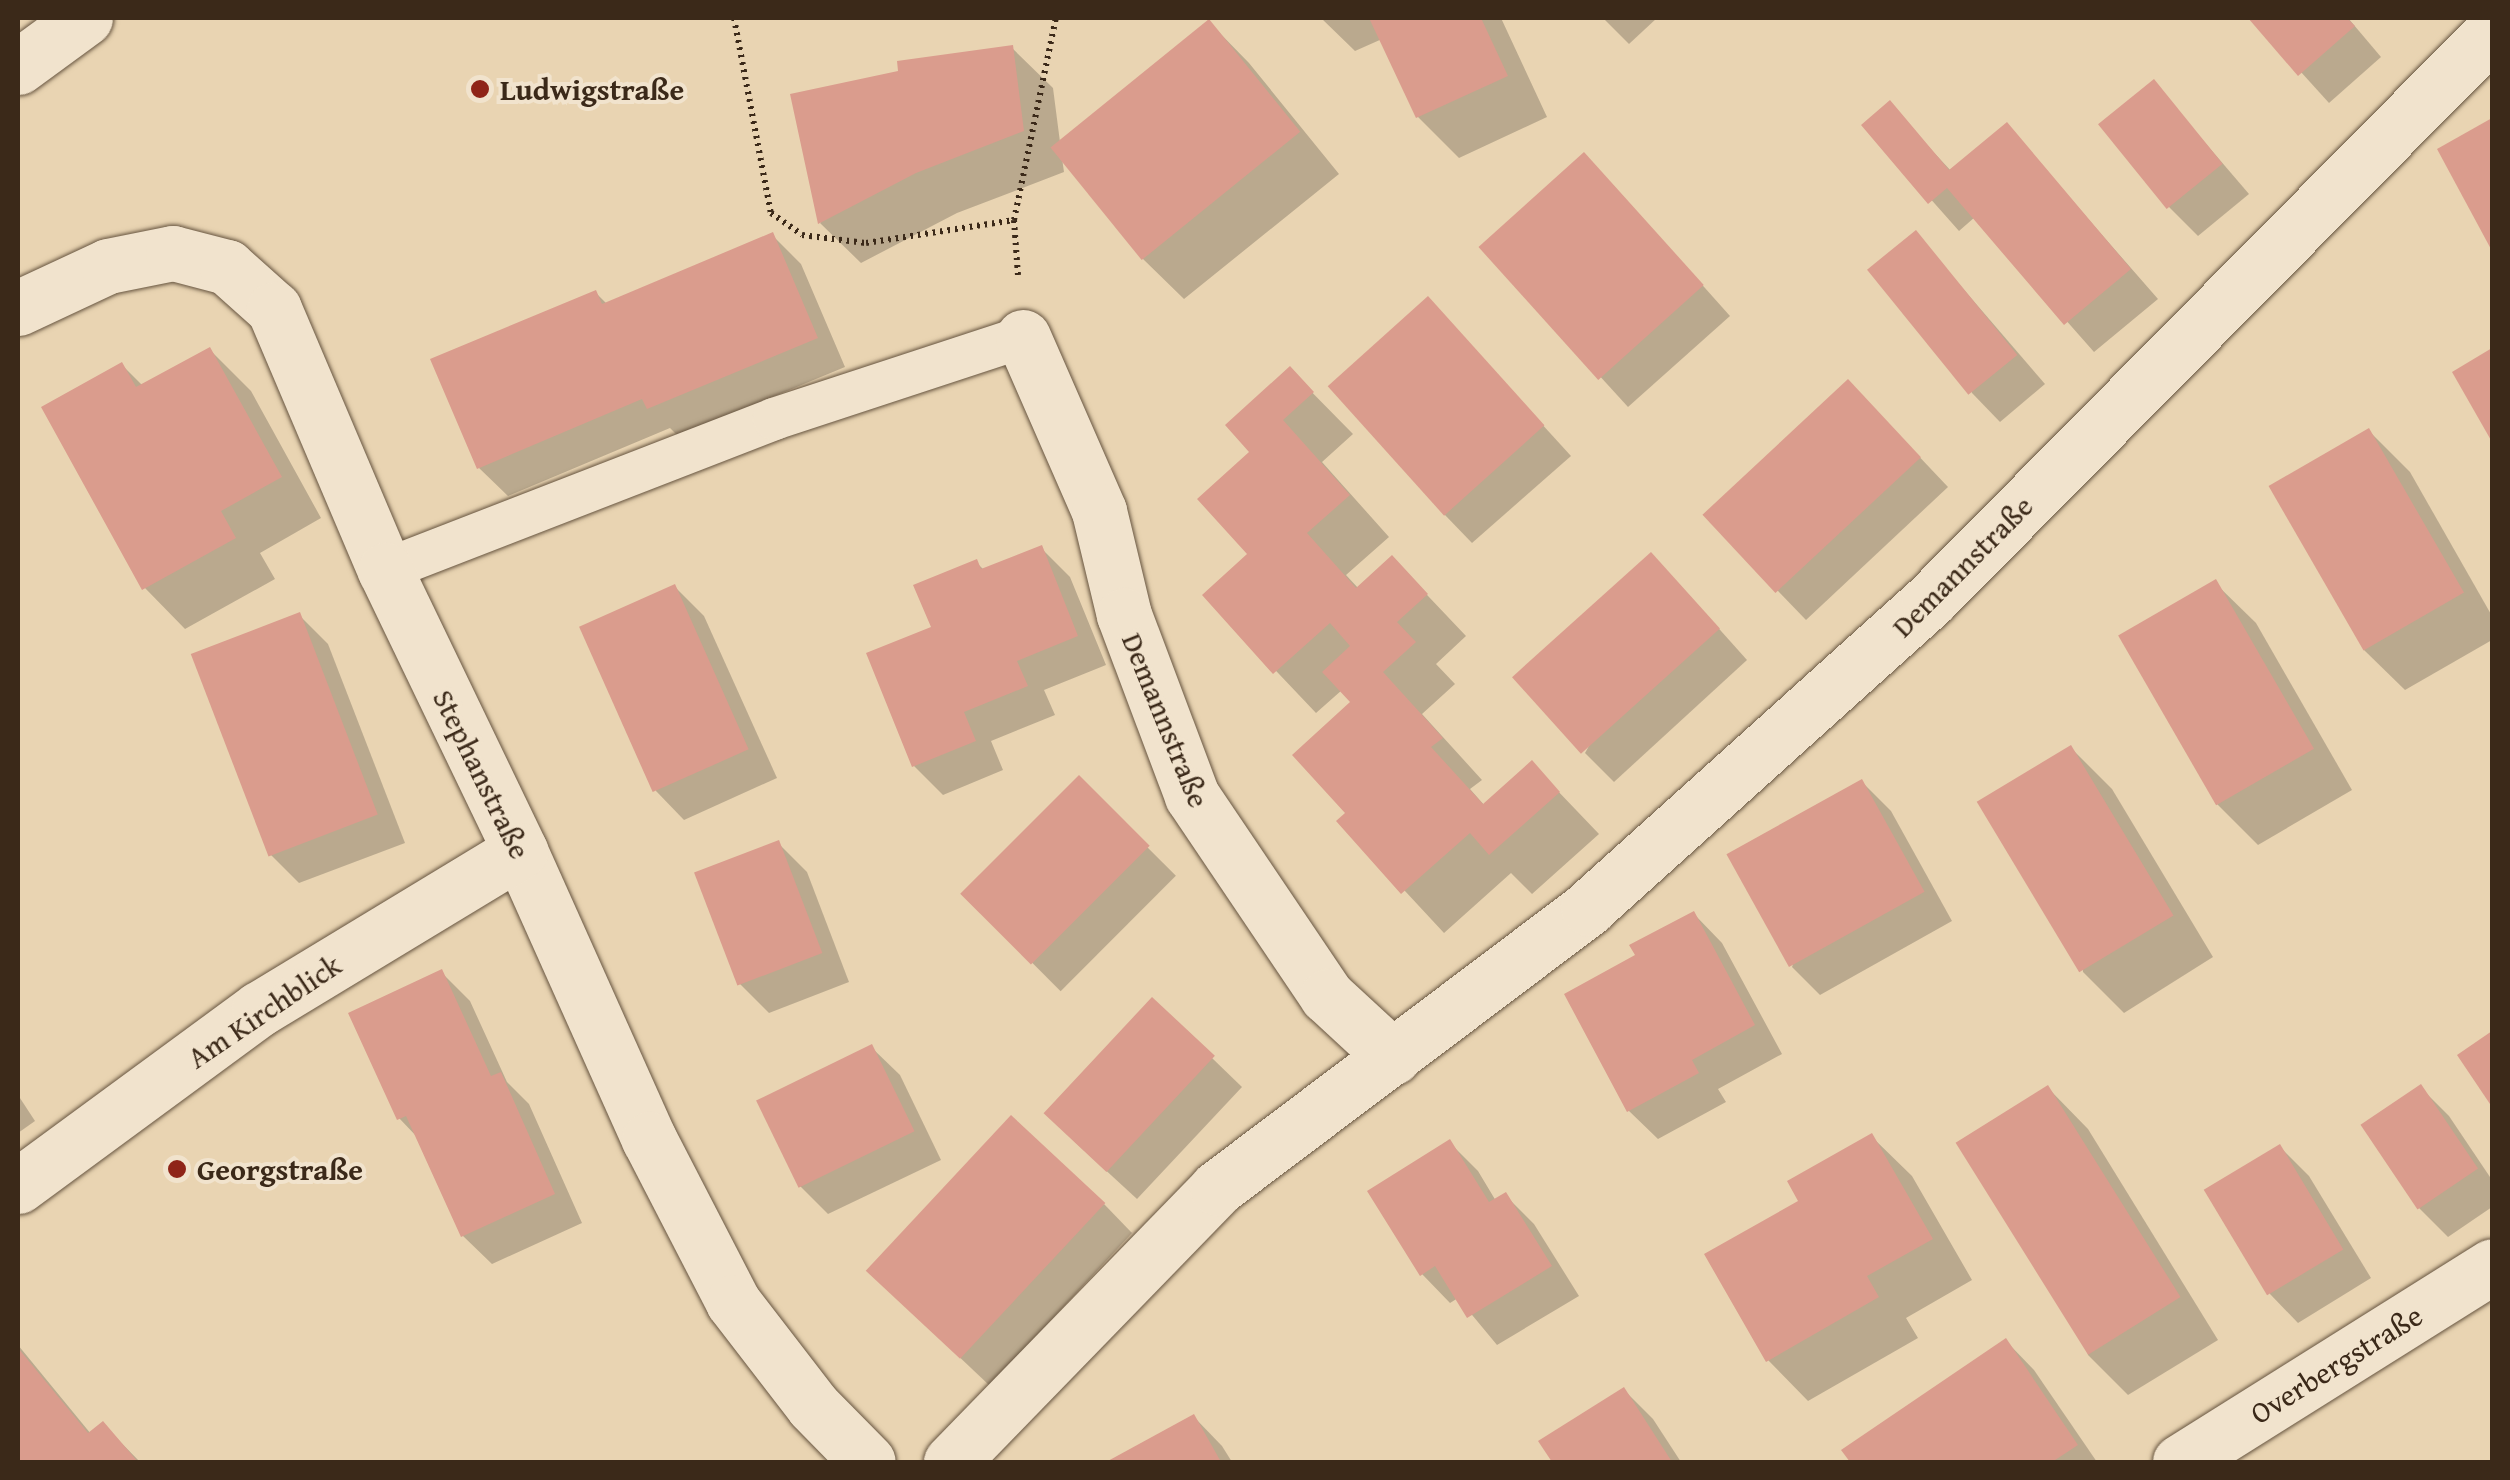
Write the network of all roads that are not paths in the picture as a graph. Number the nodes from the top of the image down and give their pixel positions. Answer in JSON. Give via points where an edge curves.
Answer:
{"nodes":[{"id":1,"x":84,"y":18,"type":"edge"},
{"id":2,"x":2492,"y":32,"type":"edge"},
{"id":3,"x":18,"y":67,"type":"edge"},
{"id":4,"x":18,"y":308,"type":"edge"},
{"id":5,"x":1022,"y":336,"type":"joint"},
{"id":6,"x":385,"y":570,"type":"junction"},
{"id":7,"x":520,"y":851,"type":"junction"},
{"id":8,"x":1393,"y":1057,"type":"junction"},
{"id":9,"x":18,"y":1186,"type":"edge"},
{"id":10,"x":2492,"y":1266,"type":"edge"},
{"id":11,"x":868,"y":1462,"type":"edge"},
{"id":12,"x":951,"y":1462,"type":"edge"},
{"id":13,"x":2180,"y":1462,"type":"edge"}],
"edges":[{"from":1,"to":3,"type":"street"},
{"from":2,"to":8,"type":"street","name":"Demannstraße","via":[[1929,602],[1588,908]]},
{"from":4,"to":6,"type":"street","name":"Stephanstraße","via":[[124,263],[173,253],[227,267],[274,309]]},
{"from":5,"to":6,"type":"lane","via":[[774,419]]},
{"from":5,"to":8,"type":"street","name":"Demannstraße","via":[[1098,511],[1124,615],[1192,796],[1326,996]]},
{"from":6,"to":7,"type":"street","name":"Stephanstraße"},
{"from":7,"to":9,"type":"street","name":"Am Kirchblick","via":[[259,1009]]},
{"from":7,"to":11,"type":"street","name":"Stephanstraße","via":[[649,1139],[734,1302],[814,1406]]},
{"from":8,"to":12,"type":"street","name":"Demannstraße","via":[[1217,1188]]},
{"from":10,"to":13,"type":"street","name":"Overbergstraße"}]}
